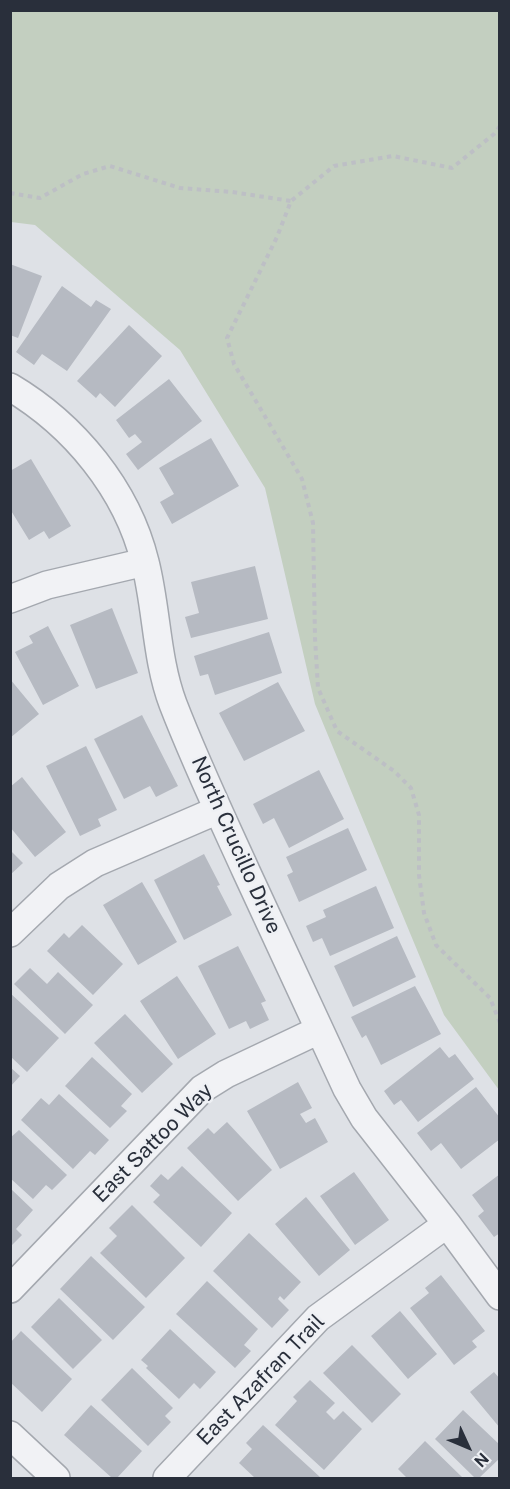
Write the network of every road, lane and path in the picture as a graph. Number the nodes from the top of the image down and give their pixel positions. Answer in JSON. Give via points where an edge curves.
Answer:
{"nodes":[{"id":1,"x":500,"y":126,"type":"edge"},
{"id":2,"x":10,"y":193,"type":"edge"},
{"id":3,"x":291,"y":201,"type":"junction"},
{"id":4,"x":10,"y":387,"type":"edge"},
{"id":5,"x":145,"y":562,"type":"junction"},
{"id":6,"x":10,"y":598,"type":"edge"},
{"id":7,"x":218,"y":810,"type":"junction"},
{"id":8,"x":10,"y":933,"type":"edge"},
{"id":9,"x":500,"y":1023,"type":"edge"},
{"id":10,"x":319,"y":1029,"type":"junction"},
{"id":11,"x":447,"y":1224,"type":"junction"},
{"id":12,"x":10,"y":1289,"type":"edge"},
{"id":13,"x":500,"y":1296,"type":"edge"},
{"id":14,"x":10,"y":1435,"type":"edge"},
{"id":15,"x":56,"y":1479,"type":"edge"},
{"id":16,"x":167,"y":1479,"type":"edge"}],
"edges":[{"from":1,"to":3,"type":"path","via":[[452,168],[393,156],[334,166]]},
{"from":2,"to":3,"type":"path","via":[[40,198],[83,174],[110,166],[180,188]]},
{"from":3,"to":9,"type":"path","via":[[227,338],[234,364],[302,479],[313,523],[318,688],[337,731],[394,771],[411,788],[419,815],[419,875],[424,913],[436,945],[490,998]]},
{"from":4,"to":5,"type":"street","name":"North Crucillo Drive","via":[[68,430],[105,473],[128,514]]},
{"from":5,"to":6,"type":"street","via":[[47,585]]},
{"from":5,"to":7,"type":"street","name":"North Crucillo Drive","via":[[173,703]]},
{"from":7,"to":8,"type":"street","via":[[95,863],[59,886]]},
{"from":7,"to":10,"type":"street","name":"North Crucillo Drive"},
{"from":10,"to":11,"type":"street","name":"North Crucillo Drive","via":[[364,1118]]},
{"from":10,"to":12,"type":"street","name":"East Sattoo Way","via":[[202,1089]]},
{"from":11,"to":13,"type":"street","name":"North Crucillo Drive"},
{"from":11,"to":16,"type":"street","name":"East Azafran Trail","via":[[318,1318]]},
{"from":14,"to":15,"type":"street"}]}
